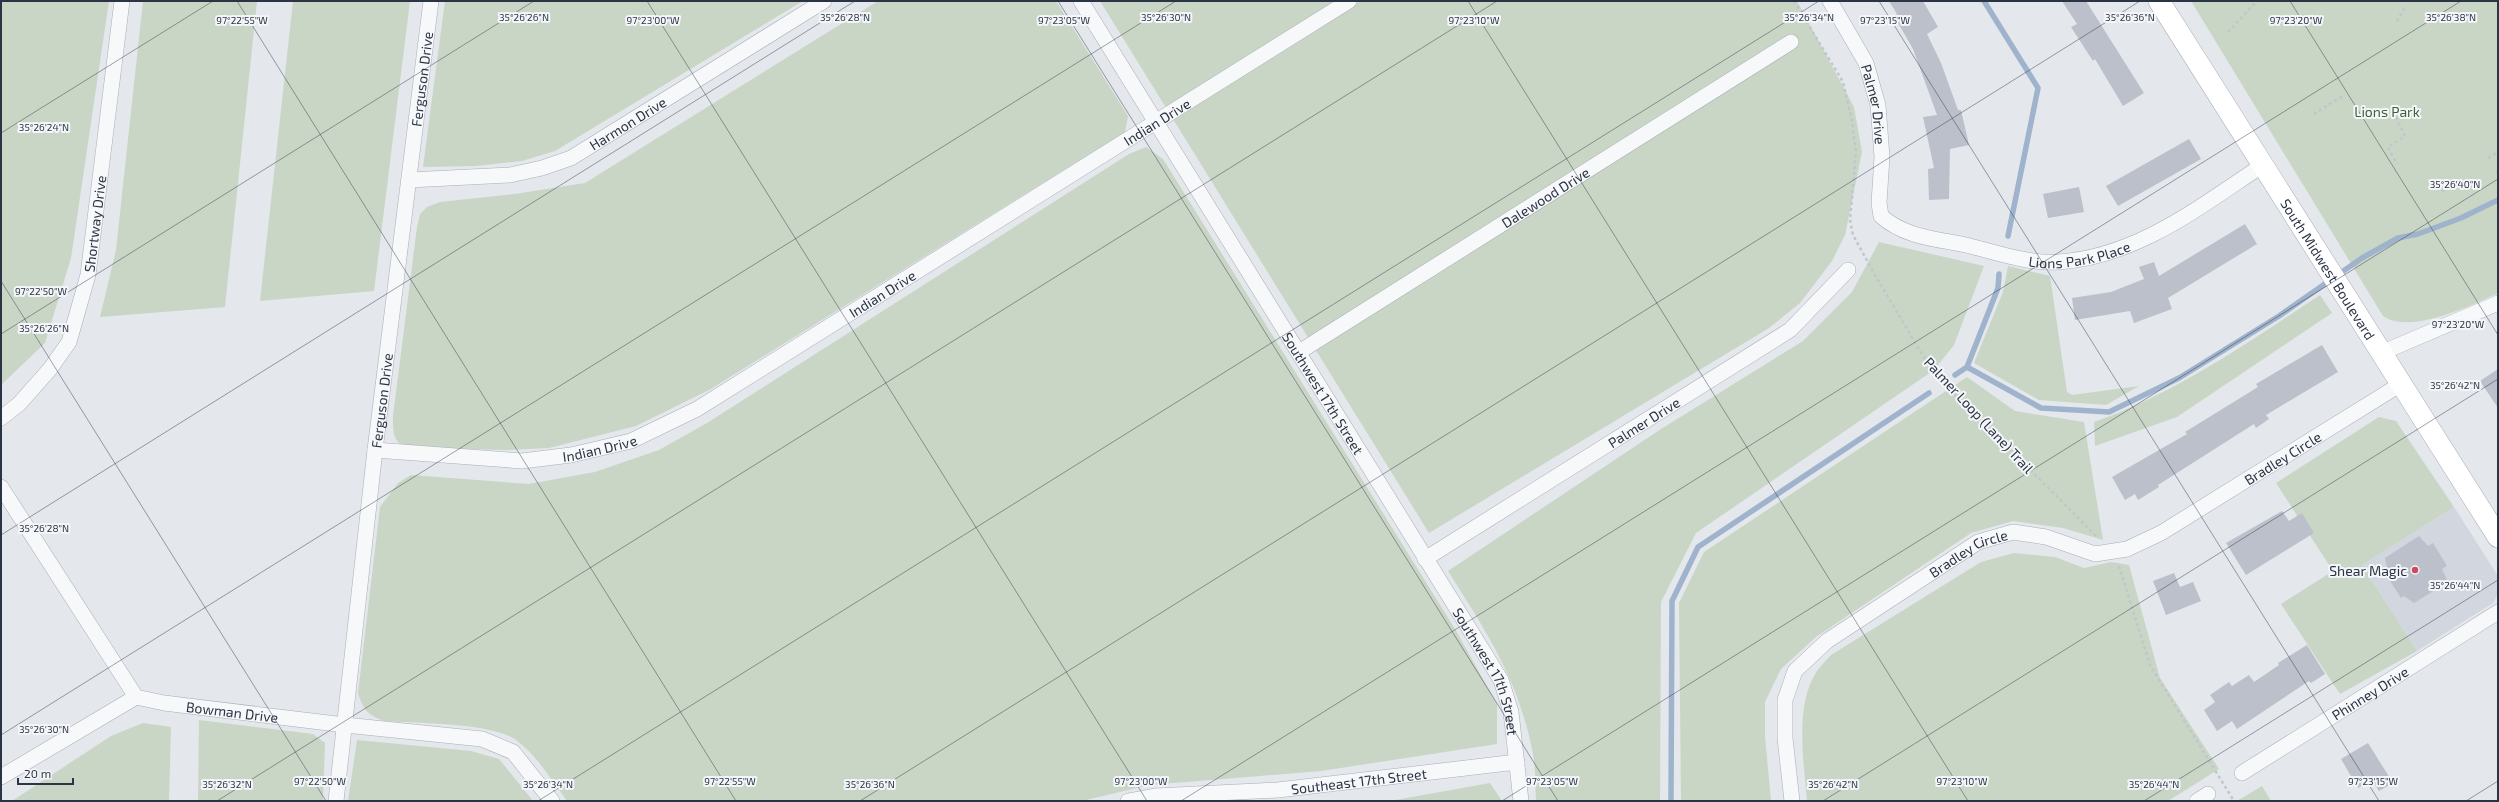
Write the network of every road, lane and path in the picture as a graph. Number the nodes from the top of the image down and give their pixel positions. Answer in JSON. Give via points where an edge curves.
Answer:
{"nodes":[{"id":1,"x":122,"y":1,"type":"edge"},
{"id":2,"x":431,"y":1,"type":"edge"},
{"id":3,"x":824,"y":1,"type":"edge"},
{"id":4,"x":1080,"y":1,"type":"edge"},
{"id":5,"x":1349,"y":1,"type":"edge"},
{"id":6,"x":1794,"y":1,"type":"edge"},
{"id":7,"x":1830,"y":1,"type":"edge"},
{"id":8,"x":2159,"y":1,"type":"edge"},
{"id":9,"x":2257,"y":1,"type":"edge"},
{"id":10,"x":2405,"y":7,"type":"dead end"},
{"id":11,"x":2397,"y":21,"type":"dead end"},
{"id":12,"x":2228,"y":32,"type":"dead end"},
{"id":13,"x":1791,"y":42,"type":"dead end"},
{"id":14,"x":2344,"y":95,"type":"dead end"},
{"id":15,"x":2314,"y":114,"type":"dead end"},
{"id":16,"x":2396,"y":118,"type":"dead end"},
{"id":17,"x":1156,"y":123,"type":"junction"},
{"id":18,"x":2496,"y":154,"type":"dead end"},
{"id":19,"x":2488,"y":158,"type":"dead end"},
{"id":20,"x":2397,"y":164,"type":"dead end"},
{"id":21,"x":2263,"y":165,"type":"junction"},
{"id":22,"x":410,"y":180,"type":"junction"},
{"id":23,"x":2460,"y":181,"type":"dead end"},
{"id":24,"x":2442,"y":191,"type":"dead end"},
{"id":25,"x":1881,"y":216,"type":"joint"},
{"id":26,"x":1848,"y":270,"type":"dead end"},
{"id":27,"x":2498,"y":303,"type":"edge"},
{"id":28,"x":1299,"y":352,"type":"junction"},
{"id":29,"x":2381,"y":353,"type":"junction"},
{"id":30,"x":2402,"y":384,"type":"junction"},
{"id":31,"x":1,"y":418,"type":"edge"},
{"id":32,"x":375,"y":450,"type":"junction"},
{"id":33,"x":1,"y":487,"type":"edge"},
{"id":34,"x":2498,"y":537,"type":"edge"},
{"id":35,"x":2112,"y":552,"type":"junction"},
{"id":36,"x":1425,"y":558,"type":"junction"},
{"id":37,"x":2498,"y":612,"type":"edge"},
{"id":38,"x":136,"y":697,"type":"junction"},
{"id":39,"x":345,"y":725,"type":"junction"},
{"id":40,"x":1516,"y":762,"type":"junction"},
{"id":41,"x":2242,"y":773,"type":"dead end"},
{"id":42,"x":1,"y":778,"type":"edge"},
{"id":43,"x":1278,"y":795,"type":"edge"},
{"id":44,"x":336,"y":801,"type":"edge"},
{"id":45,"x":552,"y":801,"type":"edge"},
{"id":46,"x":1128,"y":801,"type":"edge"},
{"id":47,"x":1521,"y":801,"type":"edge"},
{"id":48,"x":1792,"y":801,"type":"edge"},
{"id":49,"x":2234,"y":801,"type":"edge"}],
"edges":[{"from":1,"to":31,"type":"street","name":"Shortway Drive","via":[[88,275],[70,342],[24,398]]},
{"from":2,"to":22,"type":"street","name":"Ferguson Drive"},
{"from":3,"to":22,"type":"street","name":"Harmon Drive","via":[[571,158],[510,175]]},
{"from":4,"to":17,"type":"street","name":"Southwest 17th Street"},
{"from":5,"to":17,"type":"street","name":"Indian Drive"},
{"from":6,"to":35,"type":"path","name":"Palmer Loop (Lane) Trail","via":[[1843,82],[1856,152],[1850,220],[1853,235],[1875,275],[1924,356],[1955,394]]},
{"from":7,"to":25,"type":"street","name":"Palmer Drive","via":[[1866,63],[1878,105],[1882,156],[1879,203]]},
{"from":8,"to":21,"type":"main road","name":"South Midwest Boulevard"},
{"from":9,"to":12,"type":"path"},
{"from":10,"to":11,"type":"path"},
{"from":13,"to":28,"type":"street","name":"Dalewood Drive"},
{"from":14,"to":15,"type":"path"},
{"from":16,"to":20,"type":"path","via":[[2404,136],[2388,147]]},
{"from":17,"to":28,"type":"street","name":"Southwest 17th Street"},
{"from":17,"to":32,"type":"street","name":"Indian Drive","via":[[697,410],[631,441],[571,455],[522,461]]},
{"from":18,"to":19,"type":"path"},
{"from":21,"to":25,"type":"street","name":"Lions Park Place","via":[[2136,244],[2094,257],[2057,262],[2029,260],[1902,231]]},
{"from":21,"to":29,"type":"main road","name":"South Midwest Boulevard"},
{"from":22,"to":32,"type":"street","name":"Ferguson Drive"},
{"from":23,"to":24,"type":"path"},
{"from":26,"to":36,"type":"street","name":"Palmer Drive","via":[[1790,330]]},
{"from":27,"to":29,"type":"street"},
{"from":28,"to":36,"type":"street","name":"Southwest 17th Street"},
{"from":29,"to":30,"type":"main road","name":"South Midwest Boulevard"},
{"from":30,"to":34,"type":"main road","name":"South Midwest Boulevard"},
{"from":30,"to":35,"type":"street","name":"Bradley Circle","via":[[2161,534],[2128,549]]},
{"from":32,"to":39,"type":"street","name":"Ferguson Drive"},
{"from":33,"to":38,"type":"street"},
{"from":35,"to":48,"type":"street","name":"Bradley Circle","via":[[2095,554],[2046,537],[2013,532],[1978,542],[1827,641],[1795,671],[1785,700]]},
{"from":35,"to":49,"type":"path","name":"Palmer Loop (Lane) Trail","via":[[2122,570],[2150,665]]},
{"from":36,"to":40,"type":"street","name":"Southwest 17th Street","via":[[1501,680],[1511,712]]},
{"from":37,"to":41,"type":"street","name":"Phinney Drive"},
{"from":38,"to":39,"type":"street","name":"Bowman Drive","via":[[164,703]]},
{"from":38,"to":42,"type":"street"},
{"from":39,"to":44,"type":"street","name":"Ferguson Drive"},
{"from":39,"to":45,"type":"street","name":"Bowman Drive","via":[[482,739],[513,752]]},
{"from":40,"to":43,"type":"street","name":"Southeast 17th Street"},
{"from":40,"to":47,"type":"street","name":"Southwest 17th Street"},
{"from":43,"to":46,"type":"street","name":"Southeast 17th Street","via":[[1155,796]]}]}
